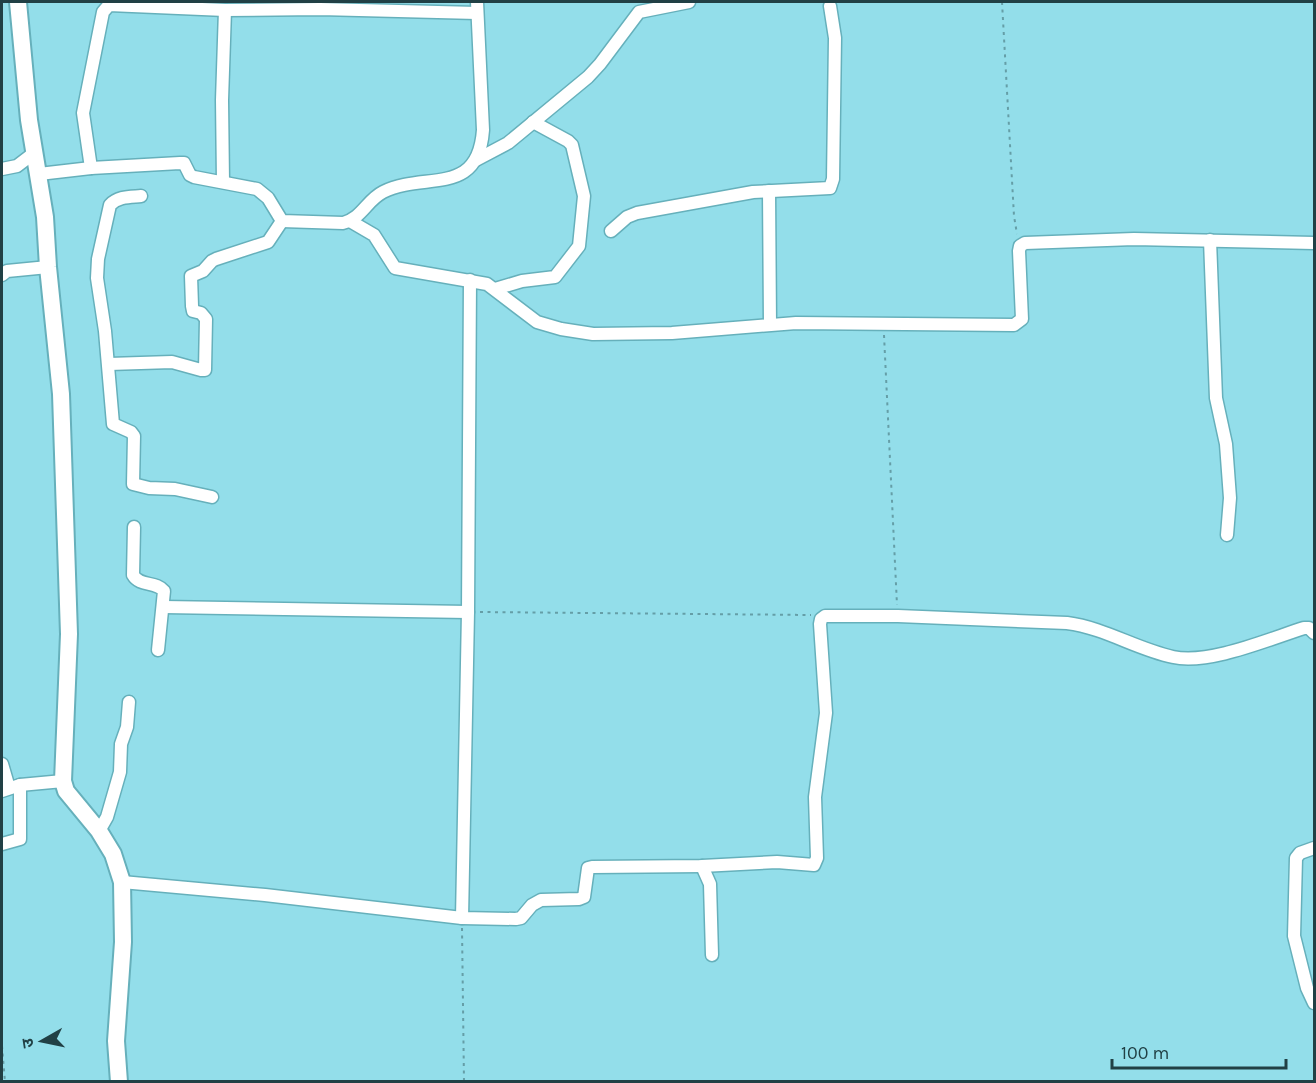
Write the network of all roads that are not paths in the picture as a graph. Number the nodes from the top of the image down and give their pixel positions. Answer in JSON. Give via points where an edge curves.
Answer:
{"nodes":[{"id":1,"x":18,"y":2,"type":"edge"},
{"id":2,"x":689,"y":2,"type":"edge"},
{"id":3,"x":830,"y":6,"type":"dead end"},
{"id":4,"x":477,"y":7,"type":"edge"},
{"id":5,"x":639,"y":7,"type":"edge"},
{"id":6,"x":225,"y":10,"type":"junction"},
{"id":7,"x":533,"y":122,"type":"junction"},
{"id":8,"x":34,"y":153,"type":"junction"},
{"id":9,"x":476,"y":160,"type":"junction"},
{"id":10,"x":91,"y":168,"type":"junction"},
{"id":11,"x":2,"y":169,"type":"edge"},
{"id":12,"x":39,"y":174,"type":"junction"},
{"id":13,"x":223,"y":182,"type":"junction"},
{"id":14,"x":769,"y":191,"type":"junction"},
{"id":15,"x":141,"y":196,"type":"dead end"},
{"id":16,"x":282,"y":221,"type":"junction"},
{"id":17,"x":350,"y":221,"type":"junction"},
{"id":18,"x":611,"y":231,"type":"dead end"},
{"id":19,"x":1210,"y":240,"type":"junction"},
{"id":20,"x":1314,"y":243,"type":"edge"},
{"id":21,"x":48,"y":267,"type":"junction"},
{"id":22,"x":2,"y":275,"type":"edge"},
{"id":23,"x":470,"y":280,"type":"junction"},
{"id":24,"x":495,"y":290,"type":"junction"},
{"id":25,"x":770,"y":324,"type":"junction"},
{"id":26,"x":109,"y":364,"type":"junction"},
{"id":27,"x":212,"y":497,"type":"dead end"},
{"id":28,"x":134,"y":527,"type":"dead end"},
{"id":29,"x":1227,"y":535,"type":"dead end"},
{"id":30,"x":164,"y":607,"type":"junction"},
{"id":31,"x":468,"y":612,"type":"junction"},
{"id":32,"x":1314,"y":633,"type":"edge"},
{"id":33,"x":158,"y":650,"type":"dead end"},
{"id":34,"x":129,"y":702,"type":"dead end"},
{"id":35,"x":2,"y":764,"type":"edge"},
{"id":36,"x":63,"y":781,"type":"junction"},
{"id":37,"x":10,"y":788,"type":"edge"},
{"id":38,"x":99,"y":831,"type":"junction"},
{"id":39,"x":2,"y":844,"type":"edge"},
{"id":40,"x":1314,"y":848,"type":"edge"},
{"id":41,"x":702,"y":866,"type":"junction"},
{"id":42,"x":122,"y":882,"type":"junction"},
{"id":43,"x":462,"y":918,"type":"junction"},
{"id":44,"x":712,"y":955,"type":"dead end"},
{"id":45,"x":1314,"y":1003,"type":"edge"},
{"id":46,"x":118,"y":1082,"type":"edge"}],
"edges":[{"from":1,"to":8,"type":"main road"},
{"from":2,"to":5,"type":"street"},
{"from":3,"to":14,"type":"street","via":[[835,38],[832,184],[826,189]]},
{"from":4,"to":6,"type":"street"},
{"from":4,"to":9,"type":"street","via":[[483,130]]},
{"from":5,"to":7,"type":"street","via":[[594,71]]},
{"from":6,"to":10,"type":"street","via":[[105,7],[83,113]]},
{"from":6,"to":13,"type":"street"},
{"from":7,"to":9,"type":"street","via":[[500,148]]},
{"from":7,"to":24,"type":"street","via":[[568,141],[573,150],[584,188],[579,246],[555,277],[522,281]]},
{"from":8,"to":11,"type":"street","via":[[17,166]]},
{"from":8,"to":12,"type":"main road"},
{"from":9,"to":17,"type":"street","via":[[456,176],[383,192]]},
{"from":10,"to":12,"type":"street"},
{"from":10,"to":13,"type":"street","via":[[180,163],[190,176]]},
{"from":12,"to":21,"type":"main road"},
{"from":13,"to":16,"type":"street","via":[[264,193]]},
{"from":14,"to":18,"type":"street","via":[[637,213]]},
{"from":14,"to":25,"type":"street"},
{"from":15,"to":26,"type":"street","via":[[120,198],[110,205],[98,259]]},
{"from":16,"to":17,"type":"street"},
{"from":16,"to":26,"type":"street","via":[[268,242],[216,259],[191,276],[193,311],[206,319],[205,370],[162,361]]},
{"from":17,"to":23,"type":"street","via":[[374,235],[395,268]]},
{"from":19,"to":20,"type":"street"},
{"from":19,"to":25,"type":"street","via":[[1030,242],[1020,246],[1022,314],[1014,325]]},
{"from":19,"to":29,"type":"street","via":[[1216,398],[1228,456]]},
{"from":21,"to":22,"type":"street"},
{"from":21,"to":36,"type":"main road","via":[[61,394],[68,556]]},
{"from":23,"to":24,"type":"street"},
{"from":23,"to":31,"type":"street"},
{"from":24,"to":25,"type":"street","via":[[537,321],[583,333],[632,335]]},
{"from":26,"to":27,"type":"street","via":[[113,424],[130,432],[135,441],[134,484]]},
{"from":28,"to":30,"type":"street","via":[[133,575],[138,582],[162,588]]},
{"from":30,"to":31,"type":"street"},
{"from":30,"to":33,"type":"street"},
{"from":31,"to":43,"type":"street"},
{"from":32,"to":41,"type":"street","via":[[1304,628],[1235,650],[1185,658],[1165,655],[1081,625],[898,616],[833,615],[821,619],[826,713],[815,797],[816,863]]},
{"from":34,"to":38,"type":"street","via":[[120,772]]},
{"from":35,"to":37,"type":"street"},
{"from":36,"to":37,"type":"street"},
{"from":36,"to":38,"type":"main road","via":[[72,799]]},
{"from":37,"to":39,"type":"street","via":[[20,839]]},
{"from":38,"to":42,"type":"main road","via":[[113,854]]},
{"from":40,"to":45,"type":"street","via":[[1296,858],[1293,929]]},
{"from":41,"to":43,"type":"street","via":[[588,868],[584,897],[579,899],[541,900],[516,919]]},
{"from":41,"to":44,"type":"street","via":[[710,885]]},
{"from":42,"to":43,"type":"street","via":[[265,894]]},
{"from":42,"to":46,"type":"main road"}]}
